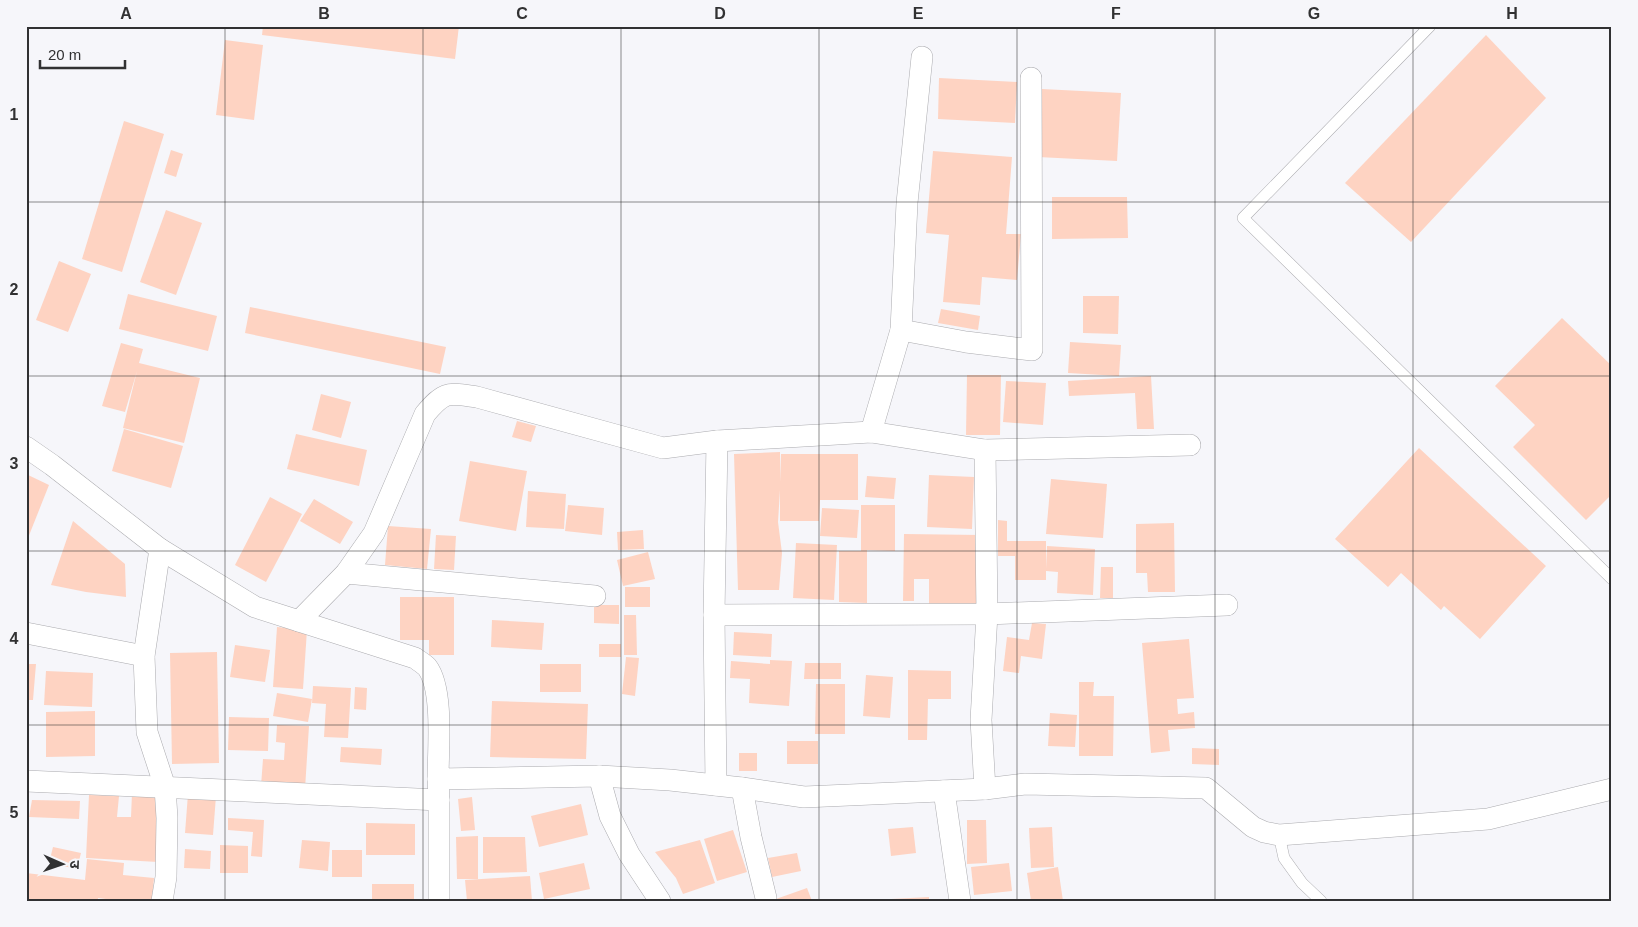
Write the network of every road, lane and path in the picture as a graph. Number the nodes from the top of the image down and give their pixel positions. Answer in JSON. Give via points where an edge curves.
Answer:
{"nodes":[{"id":1,"x":1430,"y":26,"type":"edge"},
{"id":2,"x":922,"y":57,"type":"dead end"},
{"id":3,"x":1031,"y":78,"type":"dead end"},
{"id":4,"x":901,"y":330,"type":"junction"},
{"id":5,"x":871,"y":432,"type":"junction"},
{"id":6,"x":716,"y":441,"type":"junction"},
{"id":7,"x":1190,"y":445,"type":"dead end"},
{"id":8,"x":26,"y":447,"type":"edge"},
{"id":9,"x":985,"y":450,"type":"junction"},
{"id":10,"x":160,"y":549,"type":"junction"},
{"id":11,"x":346,"y":573,"type":"junction"},
{"id":12,"x":1612,"y":579,"type":"edge"},
{"id":13,"x":595,"y":596,"type":"dead end"},
{"id":14,"x":1227,"y":605,"type":"dead end"},
{"id":15,"x":987,"y":614,"type":"junction"},
{"id":16,"x":714,"y":615,"type":"junction"},
{"id":17,"x":299,"y":621,"type":"junction"},
{"id":18,"x":26,"y":633,"type":"edge"},
{"id":19,"x":144,"y":656,"type":"junction"},
{"id":20,"x":599,"y":776,"type":"junction"},
{"id":21,"x":438,"y":779,"type":"junction"},
{"id":22,"x":26,"y":781,"type":"edge"},
{"id":23,"x":716,"y":785,"type":"junction"},
{"id":24,"x":165,"y":787,"type":"junction"},
{"id":25,"x":742,"y":788,"type":"junction"},
{"id":26,"x":985,"y":789,"type":"junction"},
{"id":27,"x":1612,"y":789,"type":"edge"},
{"id":28,"x":944,"y":790,"type":"junction"},
{"id":29,"x":439,"y":800,"type":"junction"},
{"id":30,"x":1279,"y":835,"type":"junction"},
{"id":31,"x":766,"y":898,"type":"dead end"},
{"id":32,"x":162,"y":901,"type":"edge"},
{"id":33,"x":438,"y":901,"type":"edge"},
{"id":34,"x":660,"y":901,"type":"edge"},
{"id":35,"x":960,"y":901,"type":"edge"},
{"id":36,"x":1322,"y":901,"type":"edge"}],
"edges":[{"from":1,"to":12,"type":"lane","via":[[1243,218]]},
{"from":2,"to":4,"type":"street","via":[[907,203]]},
{"from":3,"to":4,"type":"street","via":[[1032,350]]},
{"from":4,"to":5,"type":"street"},
{"from":5,"to":6,"type":"street"},
{"from":5,"to":9,"type":"street"},
{"from":6,"to":11,"type":"street","via":[[663,448],[477,397],[450,393],[436,401],[425,414],[374,533]]},
{"from":6,"to":16,"type":"street"},
{"from":7,"to":9,"type":"street"},
{"from":8,"to":10,"type":"street"},
{"from":9,"to":15,"type":"street"},
{"from":10,"to":17,"type":"street","via":[[255,607]]},
{"from":10,"to":19,"type":"street"},
{"from":11,"to":13,"type":"street"},
{"from":11,"to":17,"type":"street"},
{"from":14,"to":15,"type":"street"},
{"from":15,"to":16,"type":"street"},
{"from":15,"to":26,"type":"street","via":[[981,720]]},
{"from":16,"to":23,"type":"street"},
{"from":17,"to":21,"type":"street","via":[[415,658],[427,666],[438,694]]},
{"from":18,"to":19,"type":"street"},
{"from":19,"to":24,"type":"street","via":[[147,732]]},
{"from":20,"to":21,"type":"street"},
{"from":20,"to":23,"type":"street"},
{"from":20,"to":34,"type":"street","via":[[610,816],[629,854]]},
{"from":21,"to":29,"type":"street"},
{"from":22,"to":24,"type":"street"},
{"from":23,"to":25,"type":"street"},
{"from":24,"to":29,"type":"street"},
{"from":24,"to":32,"type":"street","via":[[166,877]]},
{"from":25,"to":28,"type":"street","via":[[804,798]]},
{"from":25,"to":31,"type":"street"},
{"from":26,"to":28,"type":"street"},
{"from":26,"to":30,"type":"street","via":[[1026,784],[1206,788],[1253,827]]},
{"from":27,"to":30,"type":"street","via":[[1488,819]]},
{"from":28,"to":35,"type":"street"},
{"from":29,"to":33,"type":"street"},
{"from":30,"to":36,"type":"lane","via":[[1284,858]]}]}
